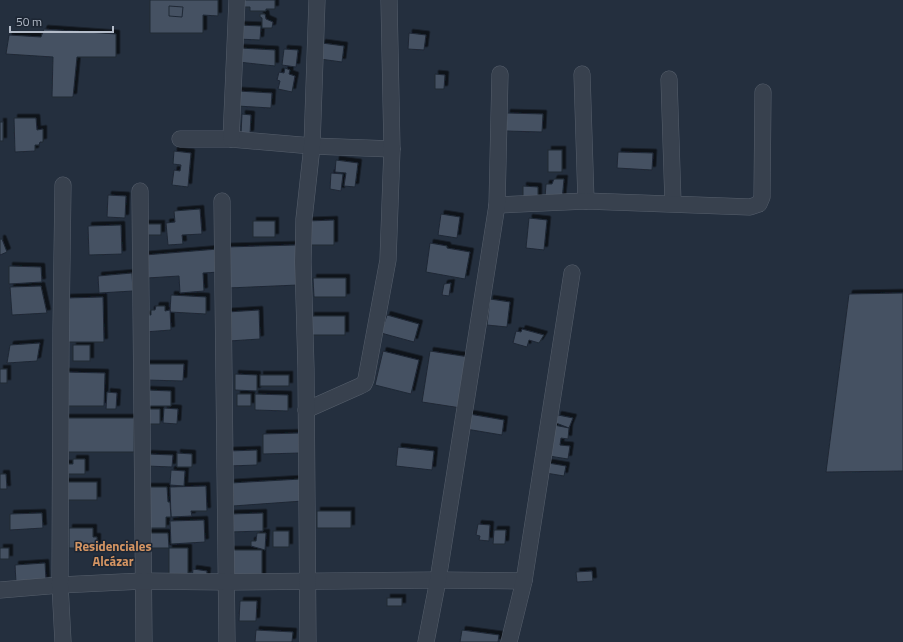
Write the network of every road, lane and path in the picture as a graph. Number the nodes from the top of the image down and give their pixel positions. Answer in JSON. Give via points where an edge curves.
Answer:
{"nodes":[{"id":1,"x":237,"y":0,"type":"edge"},
{"id":2,"x":317,"y":0,"type":"edge"},
{"id":3,"x":389,"y":0,"type":"edge"},
{"id":4,"x":500,"y":74,"type":"dead end"},
{"id":5,"x":582,"y":74,"type":"dead end"},
{"id":6,"x":669,"y":79,"type":"dead end"},
{"id":7,"x":763,"y":92,"type":"dead end"},
{"id":8,"x":180,"y":139,"type":"dead end"},
{"id":9,"x":231,"y":139,"type":"junction"},
{"id":10,"x":312,"y":146,"type":"junction"},
{"id":11,"x":392,"y":149,"type":"junction"},
{"id":12,"x":63,"y":185,"type":"dead end"},
{"id":13,"x":140,"y":191,"type":"dead end"},
{"id":14,"x":222,"y":201,"type":"dead end"},
{"id":15,"x":586,"y":201,"type":"junction"},
{"id":16,"x":673,"y":203,"type":"junction"},
{"id":17,"x":498,"y":205,"type":"junction"},
{"id":18,"x":572,"y":273,"type":"dead end"},
{"id":19,"x":306,"y":410,"type":"junction"},
{"id":20,"x":438,"y":580,"type":"junction"},
{"id":21,"x":143,"y":581,"type":"junction"},
{"id":22,"x":308,"y":581,"type":"junction"},
{"id":23,"x":524,"y":581,"type":"junction"},
{"id":24,"x":227,"y":582,"type":"junction"},
{"id":25,"x":60,"y":585,"type":"junction"},
{"id":26,"x":0,"y":590,"type":"edge"},
{"id":27,"x":63,"y":642,"type":"edge"},
{"id":28,"x":144,"y":642,"type":"edge"},
{"id":29,"x":228,"y":642,"type":"edge"},
{"id":30,"x":308,"y":642,"type":"edge"},
{"id":31,"x":426,"y":642,"type":"edge"},
{"id":32,"x":509,"y":642,"type":"edge"}],
"edges":[{"from":1,"to":9,"type":"street"},
{"from":2,"to":10,"type":"street"},
{"from":3,"to":11,"type":"street"},
{"from":4,"to":17,"type":"street"},
{"from":5,"to":15,"type":"street"},
{"from":6,"to":16,"type":"street"},
{"from":7,"to":16,"type":"street","via":[[762,197],[759,204],[750,207]]},
{"from":8,"to":9,"type":"street"},
{"from":9,"to":10,"type":"street"},
{"from":10,"to":11,"type":"street"},
{"from":10,"to":19,"type":"street","via":[[304,219],[303,262]]},
{"from":11,"to":19,"type":"street","via":[[388,260],[366,378],[364,384]]},
{"from":12,"to":25,"type":"street"},
{"from":13,"to":21,"type":"street"},
{"from":14,"to":24,"type":"street"},
{"from":15,"to":16,"type":"street"},
{"from":15,"to":17,"type":"street"},
{"from":17,"to":20,"type":"street"},
{"from":18,"to":23,"type":"street"},
{"from":19,"to":22,"type":"street"},
{"from":20,"to":22,"type":"street"},
{"from":20,"to":23,"type":"street"},
{"from":20,"to":31,"type":"street"},
{"from":21,"to":24,"type":"street"},
{"from":21,"to":25,"type":"street"},
{"from":21,"to":28,"type":"street"},
{"from":22,"to":24,"type":"street"},
{"from":22,"to":30,"type":"street"},
{"from":23,"to":32,"type":"street"},
{"from":24,"to":29,"type":"street"},
{"from":25,"to":26,"type":"street"},
{"from":25,"to":27,"type":"street"}]}
